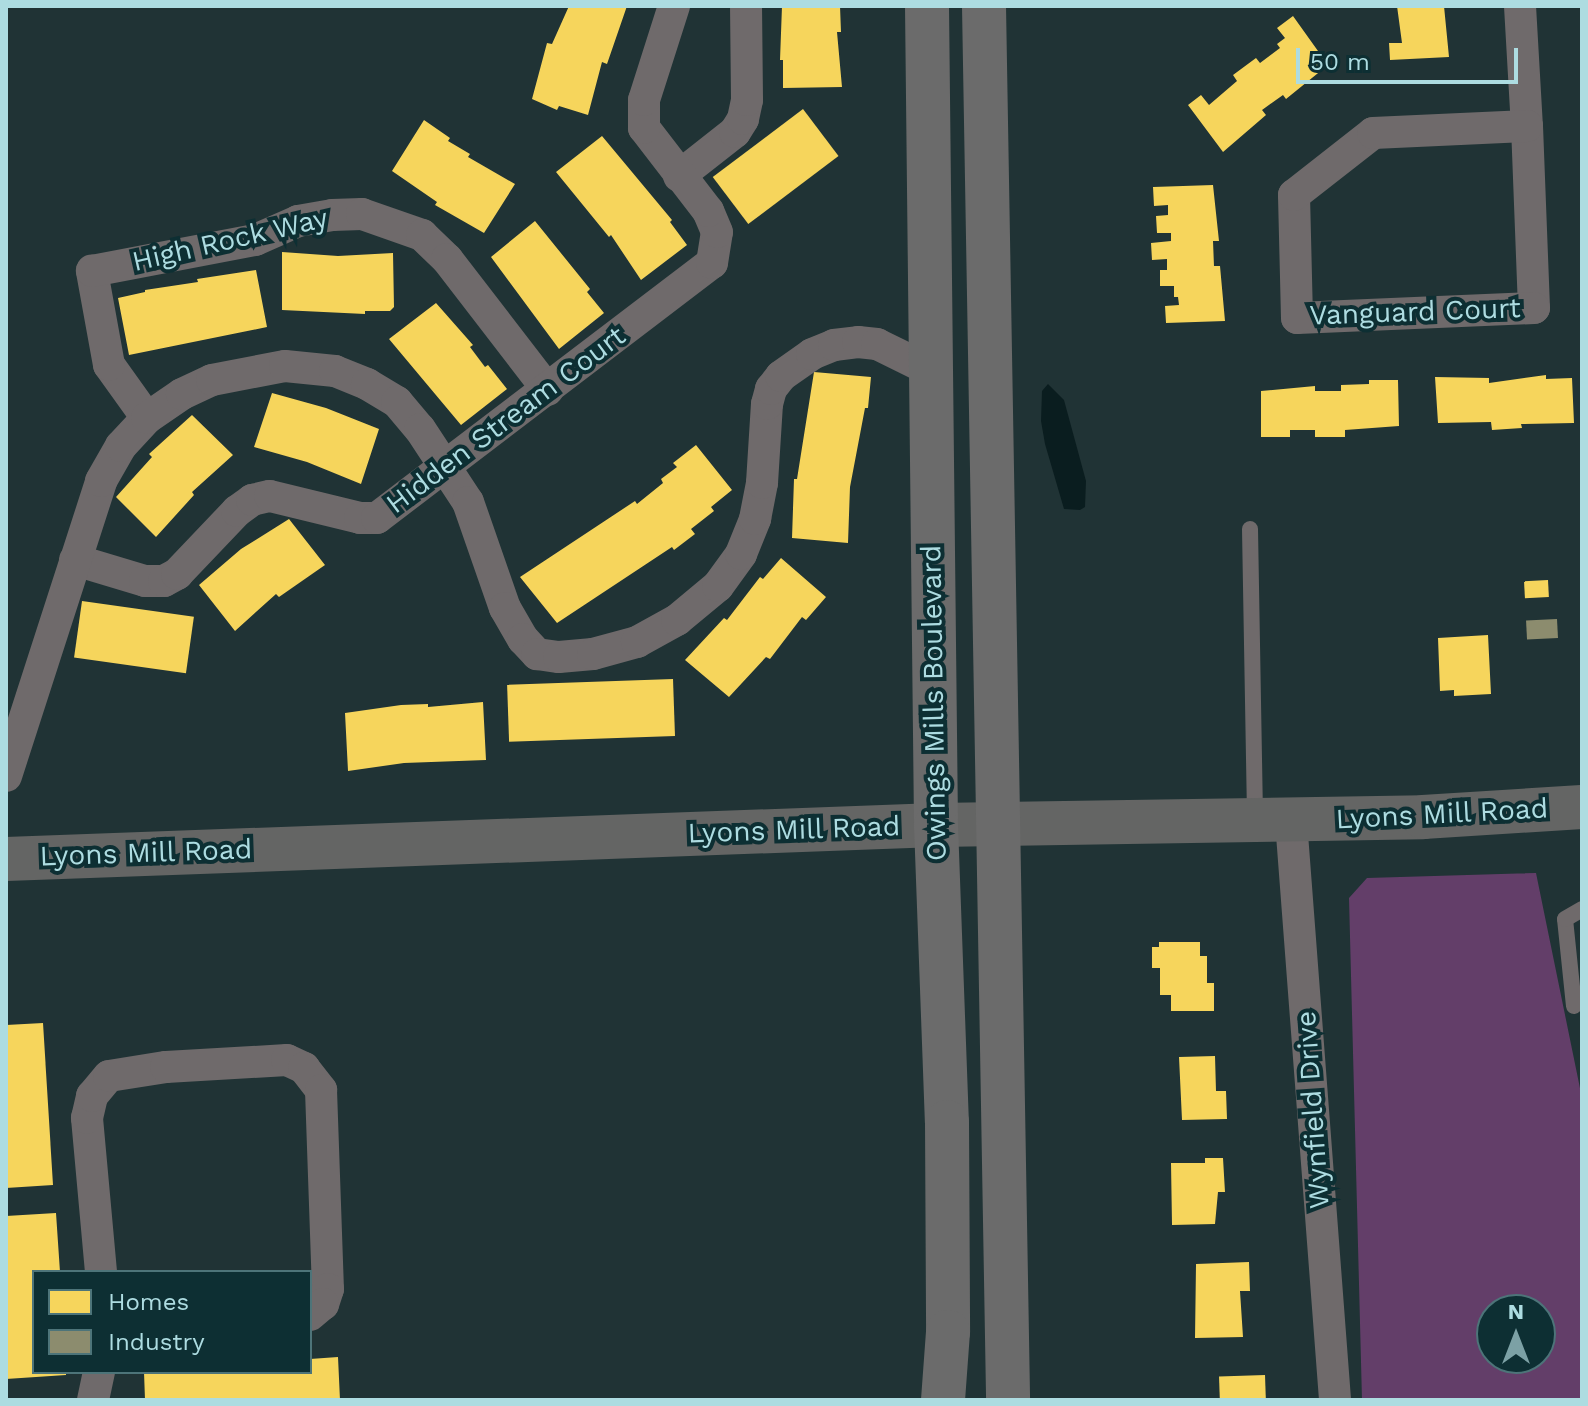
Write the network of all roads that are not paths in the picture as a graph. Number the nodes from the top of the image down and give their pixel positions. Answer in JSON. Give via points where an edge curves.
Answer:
{"nodes":[{"id":1,"x":674,"y":6,"type":"edge"},
{"id":2,"x":746,"y":6,"type":"edge"},
{"id":3,"x":927,"y":6,"type":"edge"},
{"id":4,"x":984,"y":6,"type":"edge"},
{"id":5,"x":1520,"y":6,"type":"edge"},
{"id":6,"x":1527,"y":126,"type":"junction"},
{"id":7,"x":679,"y":176,"type":"junction"},
{"id":8,"x":928,"y":369,"type":"junction"},
{"id":9,"x":548,"y":390,"type":"junction"},
{"id":10,"x":147,"y":418,"type":"junction"},
{"id":11,"x":446,"y":469,"type":"junction"},
{"id":12,"x":1250,"y":529,"type":"dead end"},
{"id":13,"x":75,"y":560,"type":"junction"},
{"id":14,"x":6,"y":776,"type":"edge"},
{"id":15,"x":1582,"y":807,"type":"edge"},
{"id":16,"x":1273,"y":821,"type":"junction"},
{"id":17,"x":936,"y":825,"type":"junction"},
{"id":18,"x":998,"y":825,"type":"junction"},
{"id":19,"x":6,"y":859,"type":"edge"},
{"id":20,"x":1582,"y":909,"type":"edge"},
{"id":21,"x":1574,"y":1006,"type":"dead end"},
{"id":22,"x":101,"y":1270,"type":"edge"},
{"id":23,"x":312,"y":1313,"type":"edge"},
{"id":24,"x":99,"y":1374,"type":"edge"},
{"id":25,"x":93,"y":1400,"type":"edge"},
{"id":26,"x":943,"y":1400,"type":"edge"},
{"id":27,"x":1008,"y":1400,"type":"edge"},
{"id":28,"x":1335,"y":1400,"type":"edge"}],
"edges":[{"from":1,"to":7,"type":"street","name":"Hidden Stream Court","via":[[642,114],[655,147]]},
{"from":2,"to":7,"type":"street","via":[[743,119],[735,132]]},
{"from":3,"to":8,"type":"main road","name":"Owings Mills Boulevard"},
{"from":4,"to":18,"type":"main road"},
{"from":5,"to":6,"type":"street","name":"Vanguard Court"},
{"from":6,"to":6,"type":"street","name":"Vanguard Court","via":[[1534,308],[1297,318],[1294,195],[1373,133]]},
{"from":7,"to":9,"type":"street","name":"Hidden Stream Court","via":[[708,211],[717,232],[712,263]]},
{"from":8,"to":11,"type":"street","via":[[877,344],[858,342],[812,354],[781,376],[767,404],[760,495],[741,554],[718,586],[677,620],[637,642],[593,654],[537,654],[523,639],[505,608],[468,502]]},
{"from":8,"to":17,"type":"main road","name":"Owings Mills Boulevard"},
{"from":9,"to":10,"type":"street","name":"High Rock Way","via":[[447,259],[422,235],[362,214],[332,215],[298,221],[255,240],[92,271],[109,365]]},
{"from":9,"to":11,"type":"street","name":"Hidden Stream Court"},
{"from":10,"to":11,"type":"street","via":[[212,380],[250,370],[285,366],[335,371],[397,402]]},
{"from":10,"to":13,"type":"street","via":[[121,446],[101,481]]},
{"from":11,"to":13,"type":"street","name":"Hidden Stream Court","via":[[377,518],[270,496],[252,500],[164,581],[145,581]]},
{"from":12,"to":16,"type":"lane"},
{"from":13,"to":14,"type":"street"},
{"from":15,"to":16,"type":"main road","name":"Lyons Mill Road"},
{"from":16,"to":18,"type":"main road","name":"Lyons Mill Road"},
{"from":16,"to":28,"type":"street","name":"Wynfield Drive"},
{"from":17,"to":18,"type":"main road","name":"Lyons Mill Road"},
{"from":17,"to":19,"type":"main road","name":"Lyons Mill Road"},
{"from":17,"to":26,"type":"main road","name":"Owings Mills Boulevard","via":[[947,1122],[948,1332]]},
{"from":18,"to":27,"type":"main road"},
{"from":20,"to":21,"type":"lane","via":[[1565,919]]},
{"from":22,"to":23,"type":"street","via":[[87,1118],[92,1096],[109,1076],[287,1060],[304,1068],[321,1090],[328,1289],[323,1304]]},
{"from":24,"to":25,"type":"street"}]}
